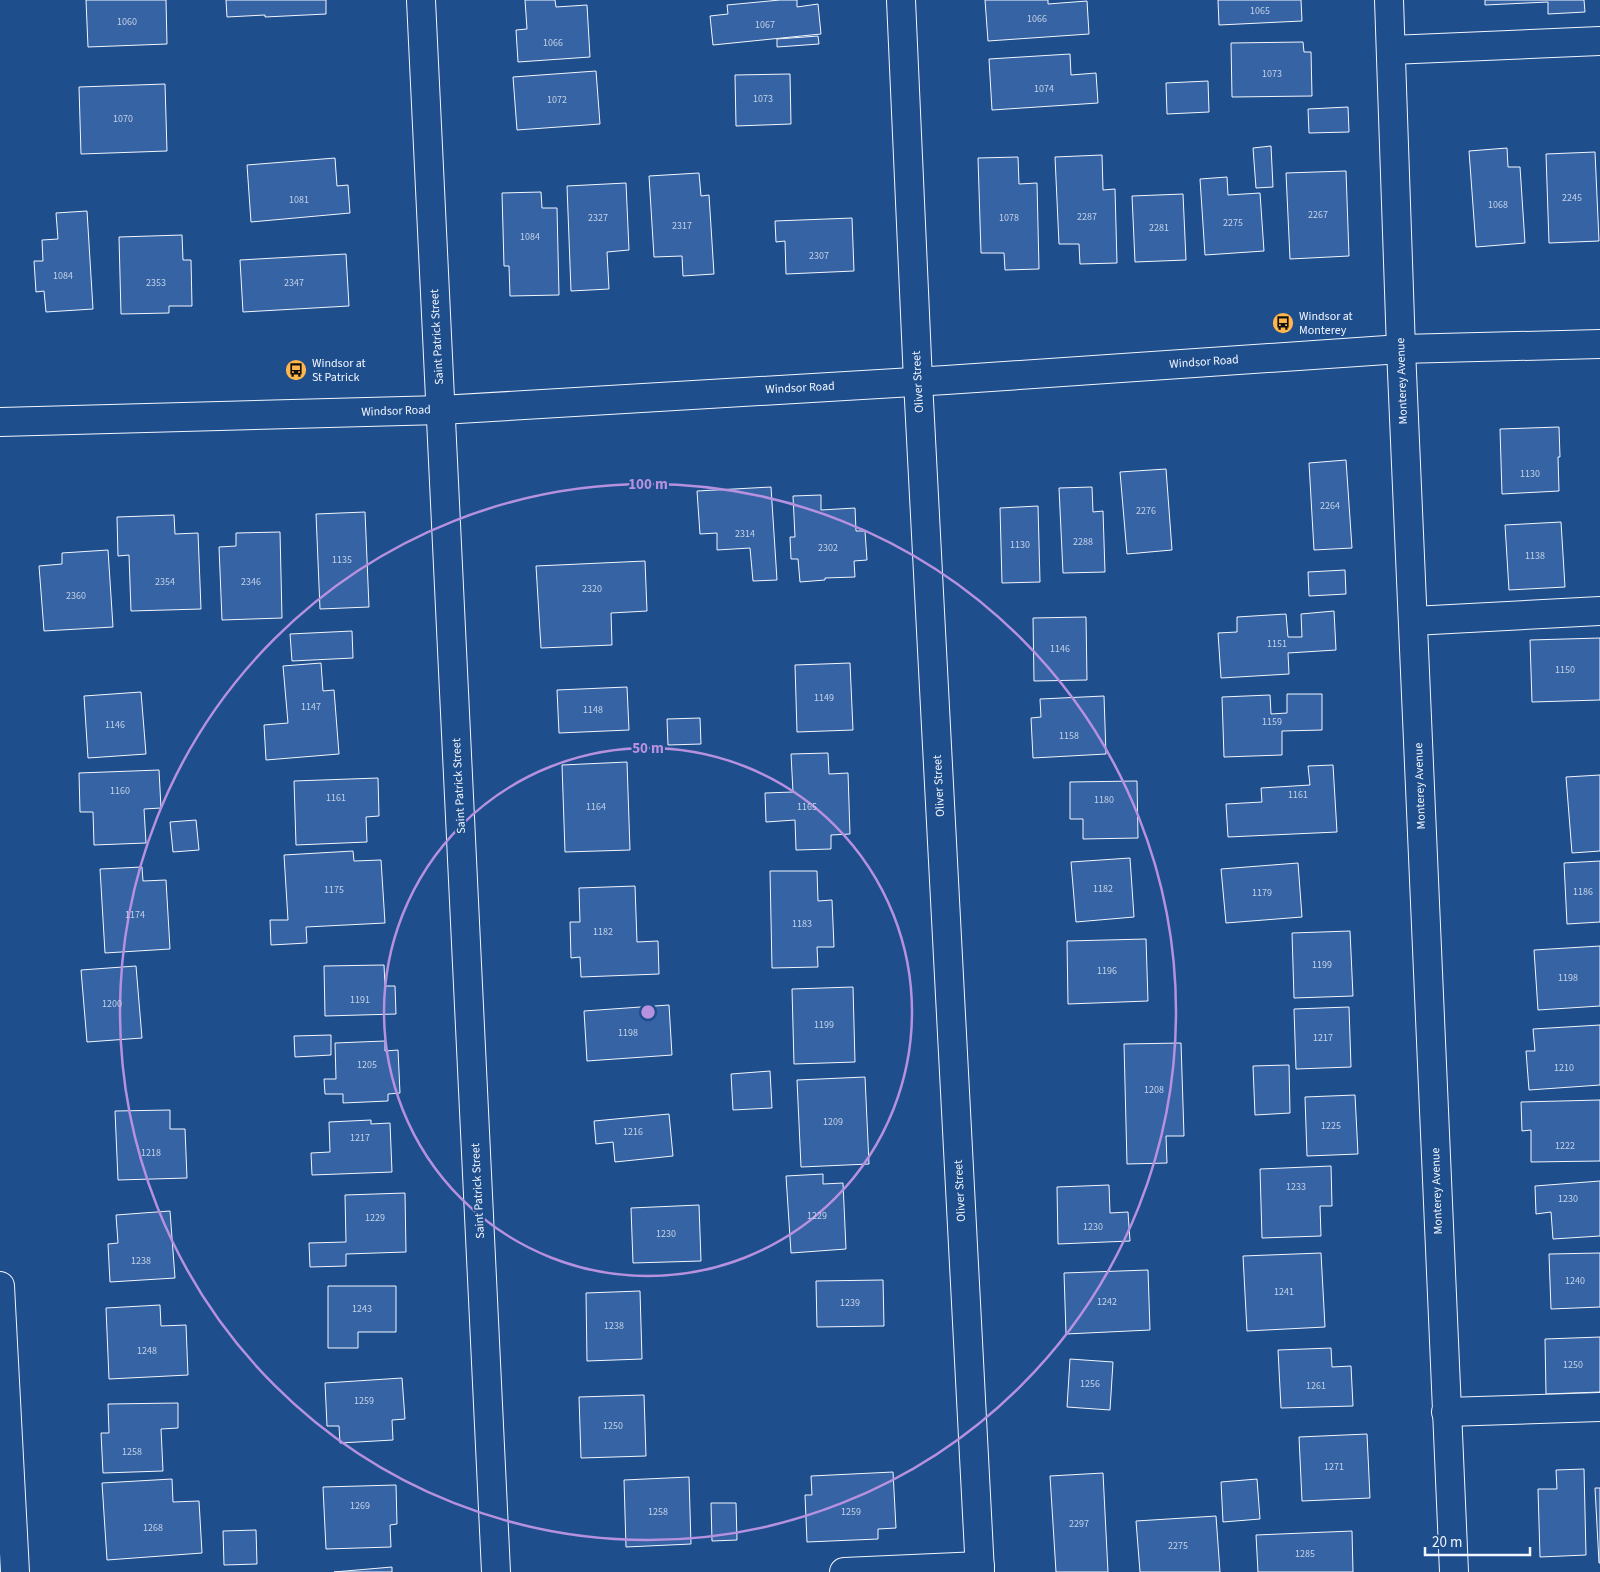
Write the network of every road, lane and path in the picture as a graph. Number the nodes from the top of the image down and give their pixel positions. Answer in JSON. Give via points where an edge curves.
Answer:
{"nodes":[{"id":1,"x":421,"y":0,"type":"edge"},
{"id":2,"x":901,"y":0,"type":"edge"},
{"id":3,"x":1389,"y":0,"type":"edge"},
{"id":4,"x":1600,"y":40,"type":"edge"},
{"id":5,"x":1391,"y":50,"type":"junction"},
{"id":6,"x":1600,"y":344,"type":"edge"},
{"id":7,"x":1401,"y":349,"type":"junction"},
{"id":8,"x":918,"y":381,"type":"junction"},
{"id":9,"x":440,"y":410,"type":"junction"},
{"id":10,"x":0,"y":422,"type":"edge"},
{"id":11,"x":1600,"y":611,"type":"edge"},
{"id":12,"x":1413,"y":621,"type":"junction"},
{"id":13,"x":0,"y":1286,"type":"edge"},
{"id":14,"x":1600,"y":1407,"type":"edge"},
{"id":15,"x":1446,"y":1412,"type":"junction"},
{"id":16,"x":980,"y":1569,"type":"edge"},
{"id":17,"x":15,"y":1572,"type":"edge"},
{"id":18,"x":496,"y":1572,"type":"edge"},
{"id":19,"x":844,"y":1572,"type":"edge"},
{"id":20,"x":1454,"y":1572,"type":"edge"}],
"edges":[{"from":1,"to":9,"type":"street","name":"Saint Patrick Street"},
{"from":2,"to":8,"type":"street","name":"Oliver Street"},
{"from":3,"to":5,"type":"street","name":"Monterey Avenue"},
{"from":4,"to":5,"type":"street"},
{"from":5,"to":7,"type":"street","name":"Monterey Avenue"},
{"from":6,"to":7,"type":"street","name":"Windsor Road"},
{"from":7,"to":8,"type":"street","name":"Windsor Road"},
{"from":7,"to":12,"type":"street","name":"Monterey Avenue"},
{"from":8,"to":9,"type":"street","name":"Windsor Road"},
{"from":8,"to":16,"type":"street","name":"Oliver Street"},
{"from":9,"to":10,"type":"street","name":"Windsor Road"},
{"from":9,"to":18,"type":"street","name":"Saint Patrick Street"},
{"from":11,"to":12,"type":"street"},
{"from":12,"to":15,"type":"street","name":"Monterey Avenue"},
{"from":13,"to":17,"type":"street"},
{"from":14,"to":15,"type":"street"},
{"from":15,"to":20,"type":"street","name":"Monterey Avenue"},
{"from":16,"to":19,"type":"street"}]}
